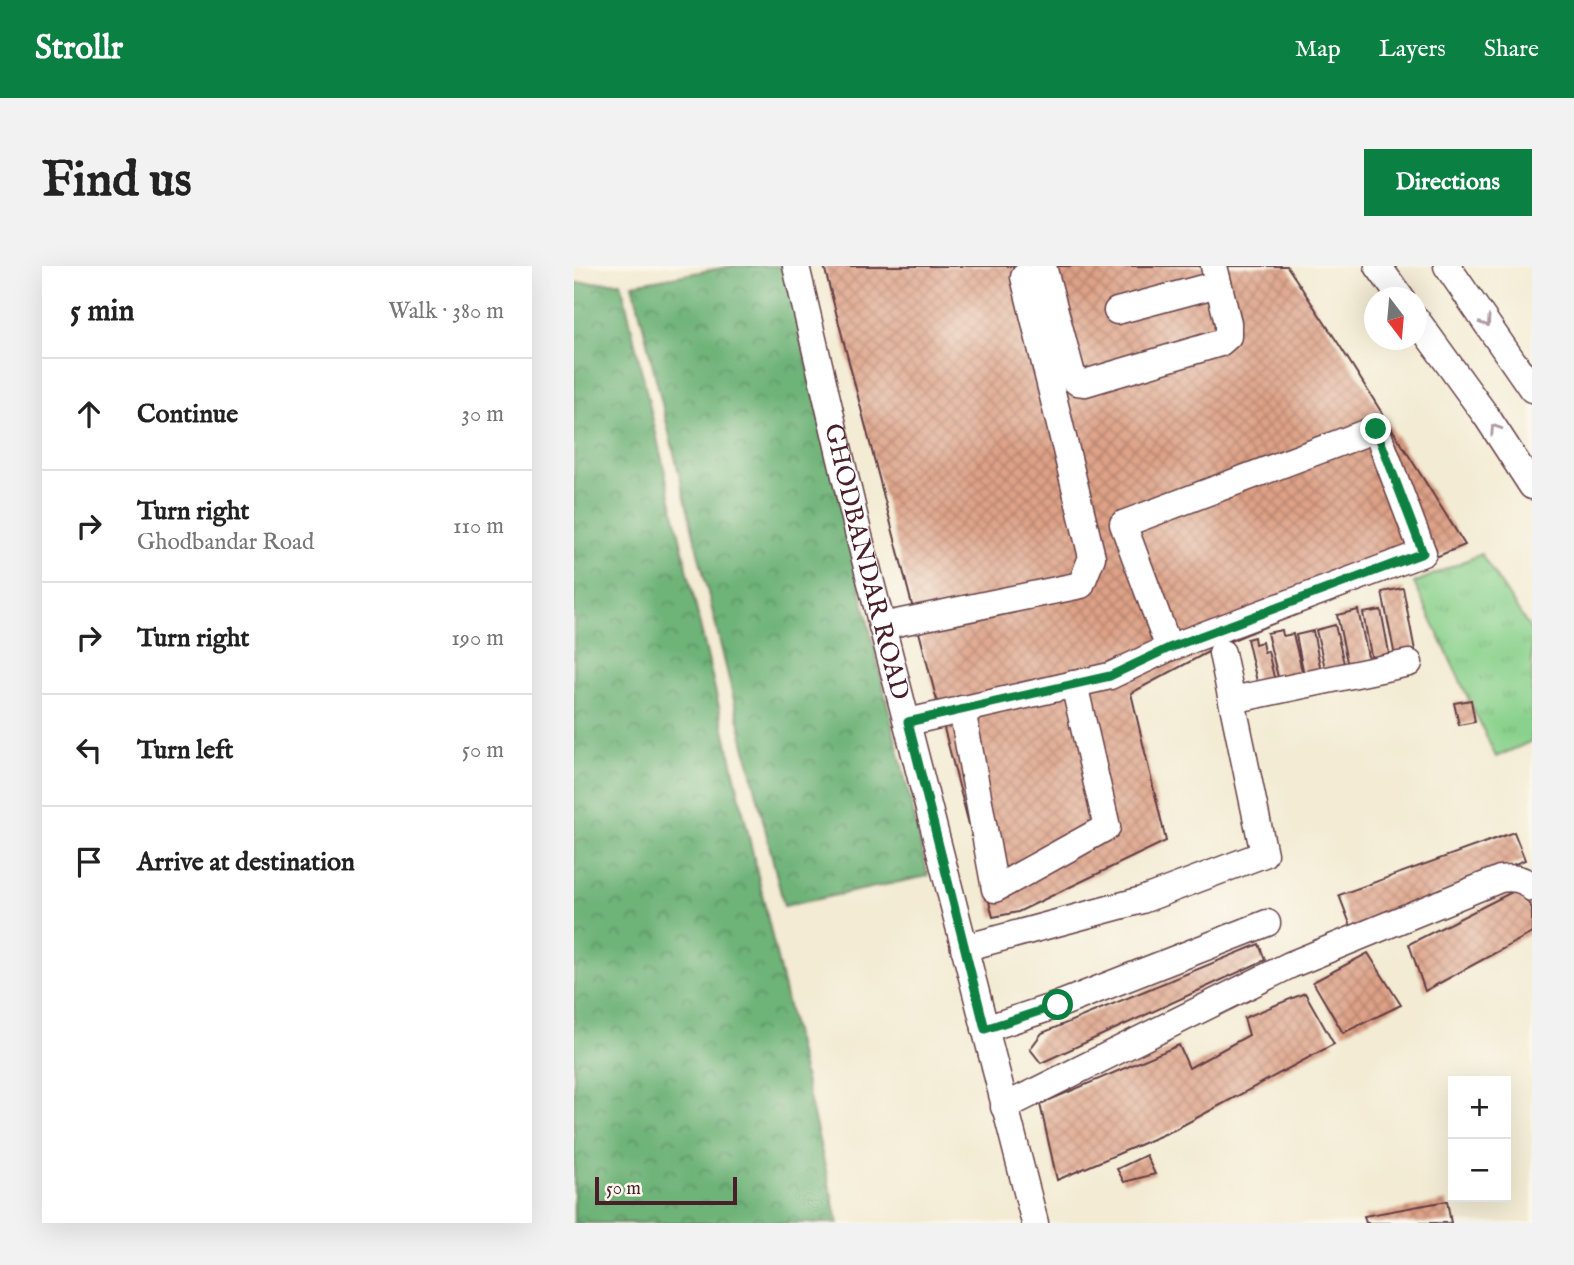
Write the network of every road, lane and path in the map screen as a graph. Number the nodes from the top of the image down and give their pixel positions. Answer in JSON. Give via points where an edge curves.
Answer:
{"nodes":[{"id":1,"x":796,"y":266,"type":"edge"},
{"id":2,"x":1378,"y":266,"type":"edge"},
{"id":3,"x":1447,"y":266,"type":"edge"},
{"id":4,"x":1033,"y":272,"type":"edge"},
{"id":5,"x":1216,"y":275,"type":"edge"},
{"id":6,"x":1393,"y":287,"type":"edge"},
{"id":7,"x":1117,"y":311,"type":"dead end"},
{"id":8,"x":1427,"y":334,"type":"edge"},
{"id":9,"x":1532,"y":389,"type":"edge"},
{"id":10,"x":1532,"y":486,"type":"edge"},
{"id":11,"x":882,"y":626,"type":"junction"},
{"id":12,"x":1169,"y":648,"type":"junction"},
{"id":13,"x":1222,"y":653,"type":"dead end"},
{"id":14,"x":1409,"y":663,"type":"dead end"},
{"id":15,"x":1074,"y":684,"type":"junction"},
{"id":16,"x":1232,"y":700,"type":"junction"},
{"id":17,"x":962,"y":709,"type":"junction"},
{"id":18,"x":908,"y":722,"type":"junction"},
{"id":19,"x":1532,"y":888,"type":"edge"},
{"id":20,"x":1267,"y":923,"type":"dead end"},
{"id":21,"x":964,"y":948,"type":"junction"},
{"id":22,"x":985,"y":1029,"type":"junction"},
{"id":23,"x":1004,"y":1107,"type":"junction"},
{"id":24,"x":1035,"y":1223,"type":"edge"}],
"edges":[{"from":1,"to":11,"type":"street","name":"GHODBANDAR ROAD"},
{"from":2,"to":6,"type":"street"},
{"from":3,"to":9,"type":"street","one_way":true},
{"from":4,"to":5,"type":"street","via":[[1073,378],[1085,383],[1220,343],[1228,336],[1228,323]]},
{"from":4,"to":11,"type":"street","via":[[1092,557],[1081,585]]},
{"from":5,"to":7,"type":"street"},
{"from":10,"to":8,"type":"street","one_way":true},
{"from":11,"to":18,"type":"street","name":"GHODBANDAR ROAD"},
{"from":12,"to":12,"type":"street","via":[[1123,524],[1376,429],[1423,553]]},
{"from":12,"to":15,"type":"street","via":[[1110,676]]},
{"from":13,"to":16,"type":"street"},
{"from":14,"to":16,"type":"street"},
{"from":15,"to":17,"type":"street"},
{"from":15,"to":17,"type":"street","via":[[1107,827],[995,889]]},
{"from":16,"to":21,"type":"street","via":[[1264,854],[1142,900]]},
{"from":17,"to":18,"type":"street"},
{"from":18,"to":21,"type":"street","name":"GHODBANDAR ROAD"},
{"from":19,"to":23,"type":"street","via":[[1518,879],[1500,879],[1290,965]]},
{"from":20,"to":22,"type":"street"},
{"from":21,"to":22,"type":"street","name":"GHODBANDAR ROAD"},
{"from":22,"to":23,"type":"street","name":"GHODBANDAR ROAD"},
{"from":23,"to":24,"type":"street","name":"GHODBANDAR ROAD"}]}
